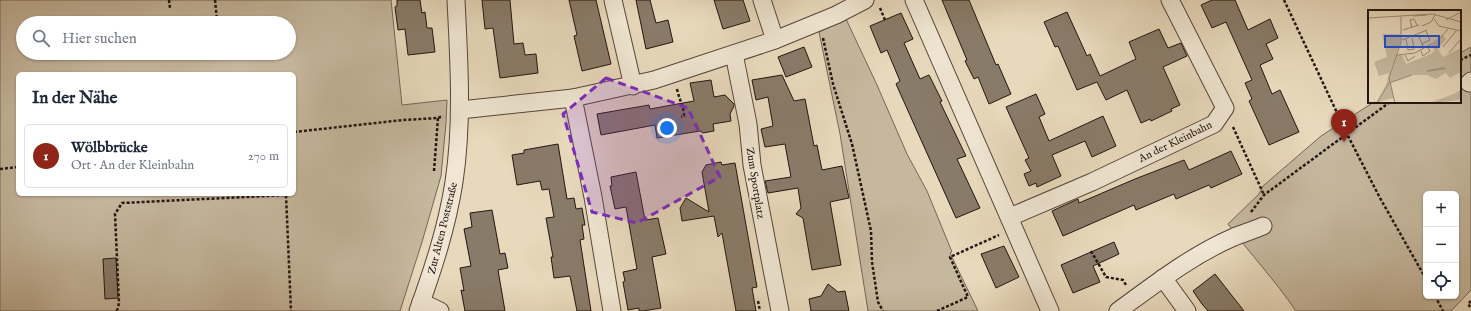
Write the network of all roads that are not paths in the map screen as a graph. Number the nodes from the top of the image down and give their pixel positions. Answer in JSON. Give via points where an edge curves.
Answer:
{"nodes":[{"id":1,"x":456,"y":0,"type":"edge"},
{"id":2,"x":613,"y":0,"type":"edge"},
{"id":3,"x":762,"y":0,"type":"edge"},
{"id":4,"x":914,"y":0,"type":"edge"},
{"id":5,"x":1170,"y":0,"type":"edge"},
{"id":6,"x":872,"y":3,"type":"edge"},
{"id":7,"x":775,"y":40,"type":"junction"},
{"id":8,"x":734,"y":54,"type":"junction"},
{"id":9,"x":633,"y":86,"type":"junction"},
{"id":10,"x":573,"y":98,"type":"junction"},
{"id":11,"x":460,"y":110,"type":"junction"},
{"id":12,"x":1012,"y":223,"type":"junction"},
{"id":13,"x":1263,"y":226,"type":"dead end"},
{"id":14,"x":1164,"y":278,"type":"junction"},
{"id":15,"x":419,"y":307,"type":"edge"},
{"id":16,"x":440,"y":311,"type":"edge"},
{"id":17,"x":612,"y":311,"type":"edge"},
{"id":18,"x":780,"y":311,"type":"edge"},
{"id":19,"x":1050,"y":311,"type":"edge"},
{"id":20,"x":1118,"y":311,"type":"edge"},
{"id":21,"x":1187,"y":311,"type":"edge"}],
"edges":[{"from":1,"to":11,"type":"street","name":"Zur Alten Poststraße"},
{"from":2,"to":9,"type":"street"},
{"from":3,"to":7,"type":"street"},
{"from":4,"to":12,"type":"street"},
{"from":5,"to":12,"type":"street","name":"An der Kleinbahn","via":[[1225,108],[1214,124]]},
{"from":6,"to":7,"type":"street"},
{"from":7,"to":8,"type":"street"},
{"from":8,"to":9,"type":"street"},
{"from":8,"to":18,"type":"street","name":"Zum Sportplatz","via":[[748,124],[752,166]]},
{"from":9,"to":10,"type":"street"},
{"from":10,"to":11,"type":"street"},
{"from":10,"to":17,"type":"street"},
{"from":11,"to":15,"type":"street","name":"Zur Alten Poststraße","via":[[457,157],[449,209]]},
{"from":12,"to":19,"type":"street"},
{"from":13,"to":14,"type":"street","via":[[1234,237]]},
{"from":14,"to":20,"type":"street"},
{"from":14,"to":21,"type":"street"},
{"from":15,"to":16,"type":"street"}]}
